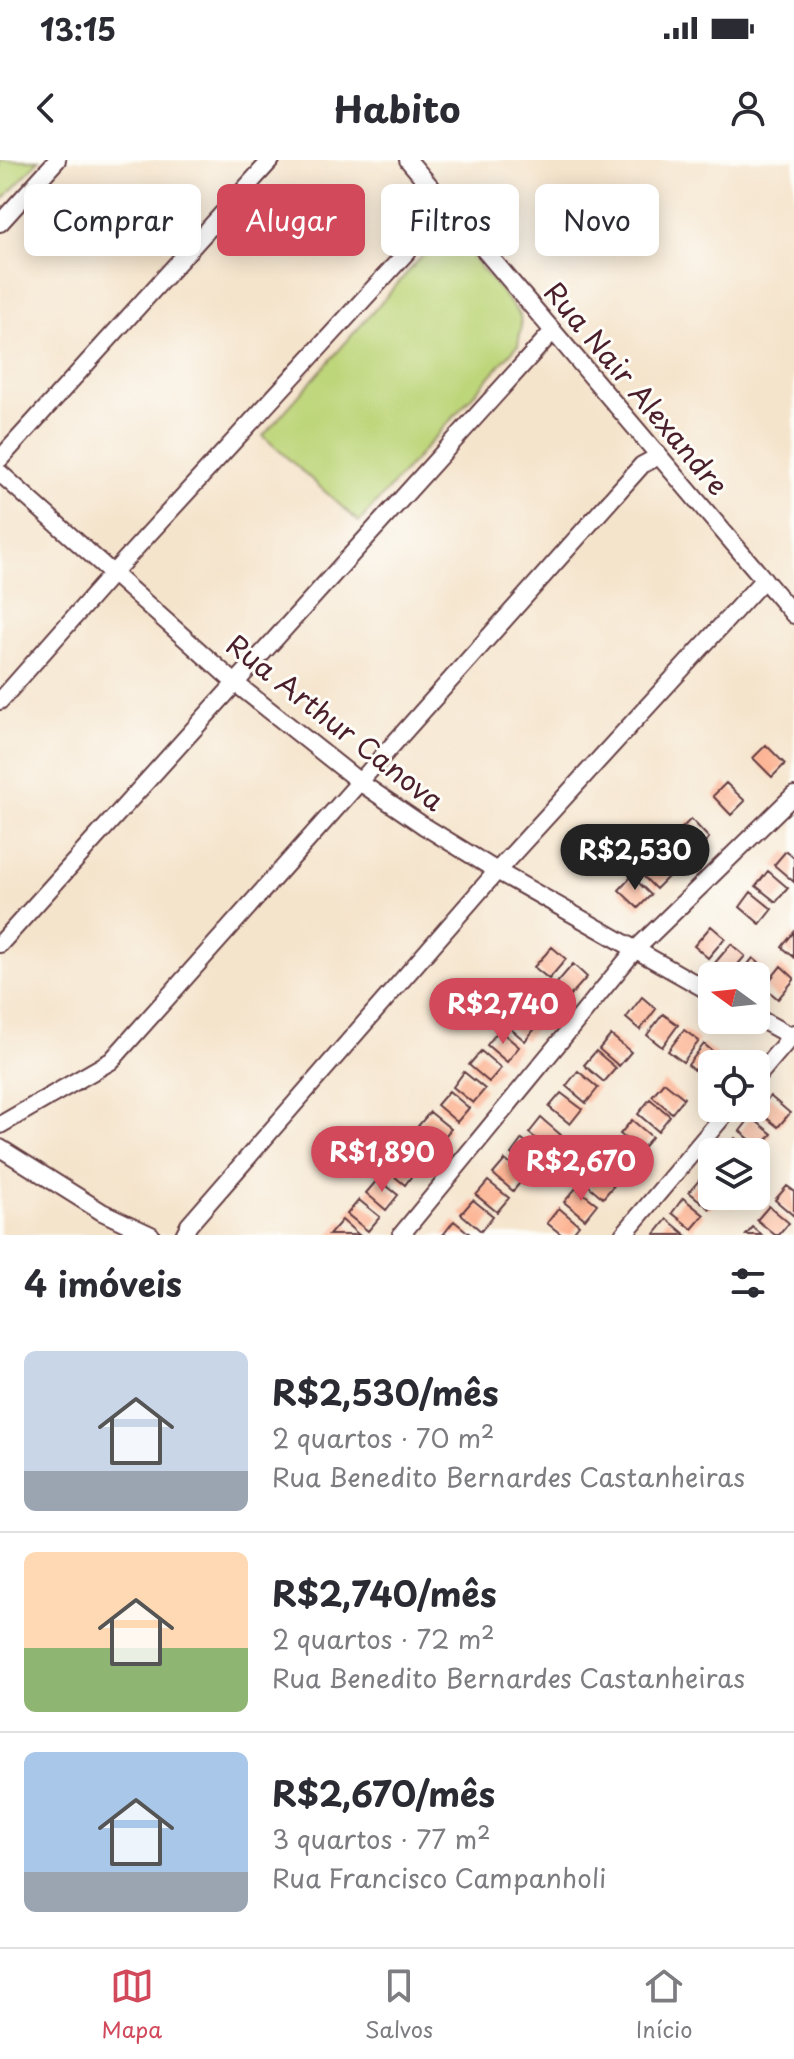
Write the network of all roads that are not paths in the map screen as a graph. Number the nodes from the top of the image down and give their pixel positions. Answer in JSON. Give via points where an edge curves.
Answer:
{"nodes":[{"id":1,"x":57,"y":160,"type":"edge"},
{"id":2,"x":271,"y":160,"type":"edge"},
{"id":3,"x":408,"y":160,"type":"edge"},
{"id":4,"x":428,"y":184,"type":"edge"},
{"id":5,"x":0,"y":223,"type":"edge"},
{"id":6,"x":403,"y":256,"type":"edge"},
{"id":7,"x":489,"y":256,"type":"edge"},
{"id":8,"x":553,"y":331,"type":"junction"},
{"id":9,"x":659,"y":456,"type":"junction"},
{"id":10,"x":0,"y":459,"type":"edge"},
{"id":11,"x":0,"y":473,"type":"edge"},
{"id":12,"x":113,"y":573,"type":"junction"},
{"id":13,"x":764,"y":579,"type":"junction"},
{"id":14,"x":794,"y":615,"type":"edge"},
{"id":15,"x":234,"y":682,"type":"junction"},
{"id":16,"x":0,"y":701,"type":"edge"},
{"id":17,"x":361,"y":783,"type":"junction"},
{"id":18,"x":794,"y":795,"type":"edge"},
{"id":19,"x":497,"y":871,"type":"junction"},
{"id":20,"x":0,"y":944,"type":"edge"},
{"id":21,"x":635,"y":950,"type":"junction"},
{"id":22,"x":698,"y":985,"type":"edge"},
{"id":23,"x":770,"y":1024,"type":"edge"},
{"id":24,"x":793,"y":1036,"type":"edge"},
{"id":25,"x":770,"y":1062,"type":"edge"},
{"id":26,"x":718,"y":1122,"type":"edge"},
{"id":27,"x":0,"y":1125,"type":"edge"},
{"id":28,"x":0,"y":1148,"type":"edge"},
{"id":29,"x":151,"y":1235,"type":"edge"},
{"id":30,"x":184,"y":1235,"type":"edge"},
{"id":31,"x":401,"y":1235,"type":"edge"},
{"id":32,"x":623,"y":1235,"type":"edge"}],
"edges":[{"from":1,"to":5,"type":"street"},
{"from":2,"to":10,"type":"street"},
{"from":3,"to":4,"type":"street","name":"Rua Nair Alexandre"},
{"from":6,"to":12,"type":"street"},
{"from":7,"to":8,"type":"street","name":"Rua Nair Alexandre"},
{"from":8,"to":9,"type":"street","name":"Rua Nair Alexandre"},
{"from":8,"to":15,"type":"street"},
{"from":9,"to":13,"type":"street","name":"Rua Nair Alexandre"},
{"from":9,"to":17,"type":"street","via":[[642,465]]},
{"from":11,"to":12,"type":"street","name":"Rua Arthur Canova"},
{"from":12,"to":15,"type":"street","name":"Rua Arthur Canova"},
{"from":12,"to":16,"type":"street"},
{"from":13,"to":14,"type":"street","name":"Rua Nair Alexandre"},
{"from":13,"to":19,"type":"street"},
{"from":15,"to":17,"type":"street","name":"Rua Arthur Canova"},
{"from":15,"to":20,"type":"street"},
{"from":17,"to":19,"type":"street","name":"Rua Arthur Canova"},
{"from":17,"to":27,"type":"street","via":[[111,1061]]},
{"from":18,"to":21,"type":"street"},
{"from":19,"to":21,"type":"street","name":"Rua Arthur Canova"},
{"from":19,"to":30,"type":"street"},
{"from":21,"to":22,"type":"street","name":"Rua Arthur Canova"},
{"from":21,"to":31,"type":"street"},
{"from":23,"to":24,"type":"street"},
{"from":24,"to":25,"type":"street"},
{"from":26,"to":32,"type":"street"},
{"from":28,"to":29,"type":"street","via":[[102,1212]]}]}
